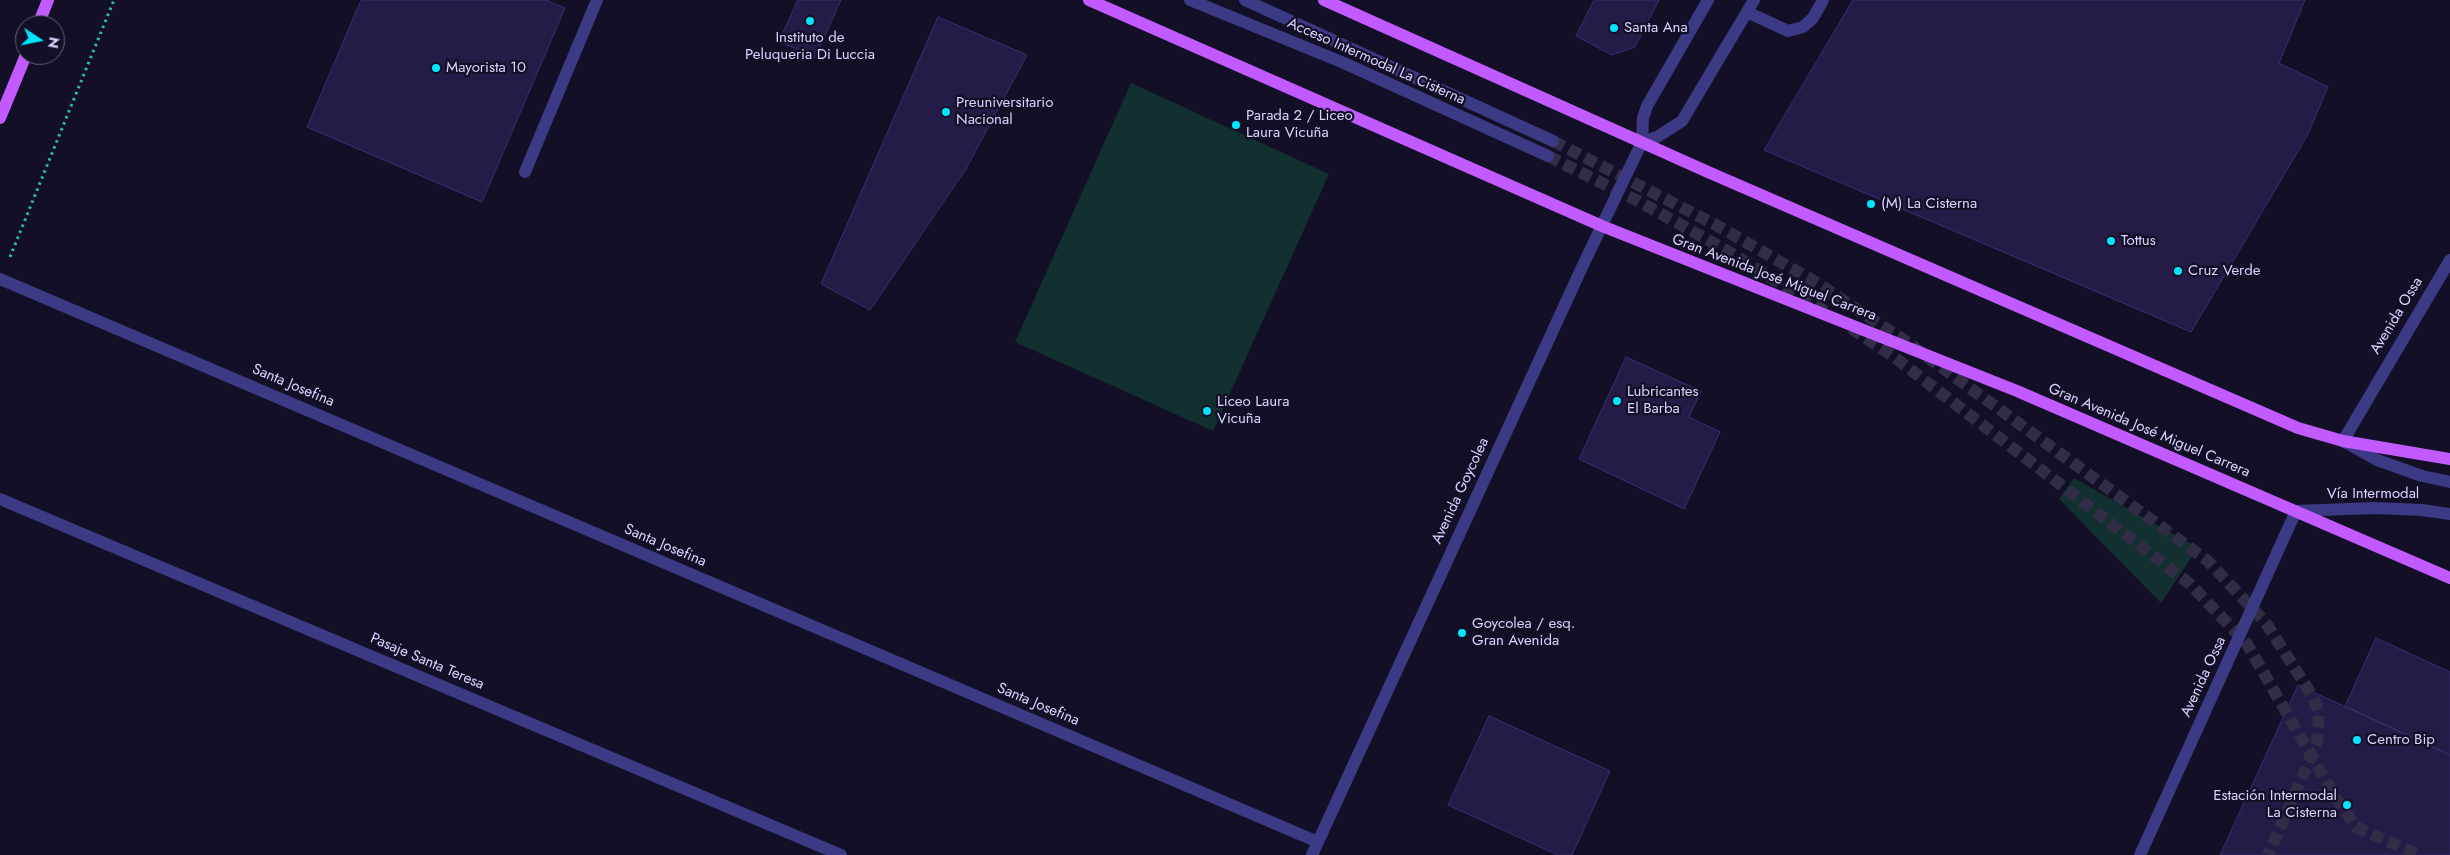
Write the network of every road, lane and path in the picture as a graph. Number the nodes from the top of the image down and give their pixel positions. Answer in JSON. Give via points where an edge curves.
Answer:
{"nodes":[{"id":1,"x":48,"y":0,"type":"edge"},
{"id":2,"x":114,"y":0,"type":"edge"},
{"id":3,"x":597,"y":0,"type":"edge"},
{"id":4,"x":1089,"y":0,"type":"edge"},
{"id":5,"x":1190,"y":0,"type":"edge"},
{"id":6,"x":1245,"y":0,"type":"edge"},
{"id":7,"x":1324,"y":0,"type":"edge"},
{"id":8,"x":1708,"y":0,"type":"edge"},
{"id":9,"x":1754,"y":0,"type":"edge"},
{"id":10,"x":1823,"y":0,"type":"edge"},
{"id":11,"x":1747,"y":12,"type":"junction"},
{"id":12,"x":42,"y":15,"type":"edge"},
{"id":13,"x":22,"y":65,"type":"edge"},
{"id":14,"x":0,"y":118,"type":"edge"},
{"id":15,"x":1553,"y":141,"type":"tunnel mouth"},
{"id":16,"x":1642,"y":142,"type":"junction"},
{"id":17,"x":1548,"y":156,"type":"tunnel mouth"},
{"id":18,"x":525,"y":172,"type":"dead end"},
{"id":19,"x":1602,"y":226,"type":"junction"},
{"id":20,"x":2450,"y":260,"type":"edge"},
{"id":21,"x":0,"y":279,"type":"edge"},
{"id":22,"x":2343,"y":441,"type":"junction"},
{"id":23,"x":2450,"y":459,"type":"edge"},
{"id":24,"x":2450,"y":482,"type":"edge"},
{"id":25,"x":0,"y":499,"type":"edge"},
{"id":26,"x":2296,"y":512,"type":"junction"},
{"id":27,"x":2450,"y":514,"type":"edge"},
{"id":28,"x":2450,"y":578,"type":"edge"},
{"id":29,"x":1318,"y":842,"type":"junction"},
{"id":30,"x":841,"y":855,"type":"edge"},
{"id":31,"x":1312,"y":855,"type":"edge"},
{"id":32,"x":2140,"y":855,"type":"edge"}],
"edges":[{"from":1,"to":12,"type":"main road"},
{"from":2,"to":21,"type":"path"},
{"from":3,"to":18,"type":"street"},
{"from":4,"to":19,"type":"main road","name":"Gran Avenida José Miguel Carrera"},
{"from":5,"to":17,"type":"street","name":"Acceso Intermodal La Cisterna","via":[[1344,63]]},
{"from":6,"to":15,"type":"street"},
{"from":7,"to":16,"type":"main road"},
{"from":8,"to":16,"type":"street","name":"Avenida Goycolea","via":[[1647,106]]},
{"from":9,"to":11,"type":"street"},
{"from":10,"to":11,"type":"street","via":[[1813,18],[1803,27],[1788,31]]},
{"from":11,"to":16,"type":"street","via":[[1682,121],[1658,137]]},
{"from":13,"to":14,"type":"main road"},
{"from":16,"to":19,"type":"street","name":"Avenida Goycolea"},
{"from":16,"to":22,"type":"main road","via":[[2289,424]]},
{"from":19,"to":26,"type":"main road","name":"Gran Avenida José Miguel Carrera","via":[[2017,391]]},
{"from":19,"to":29,"type":"street","name":"Avenida Goycolea"},
{"from":20,"to":22,"type":"street","name":"Avenida Ossa"},
{"from":21,"to":29,"type":"street","name":"Santa Josefina"},
{"from":22,"to":23,"type":"main road"},
{"from":22,"to":24,"type":"street","name":"Vía Intermodal","via":[[2377,460]]},
{"from":25,"to":30,"type":"street","name":"Pasaje Santa Teresa"},
{"from":26,"to":27,"type":"street","name":"Vía Intermodal","via":[[2374,508]]},
{"from":26,"to":28,"type":"main road","name":"Gran Avenida José Miguel Carrera"},
{"from":26,"to":32,"type":"street","name":"Avenida Ossa"},
{"from":29,"to":31,"type":"street","name":"Avenida Goycolea"}]}
